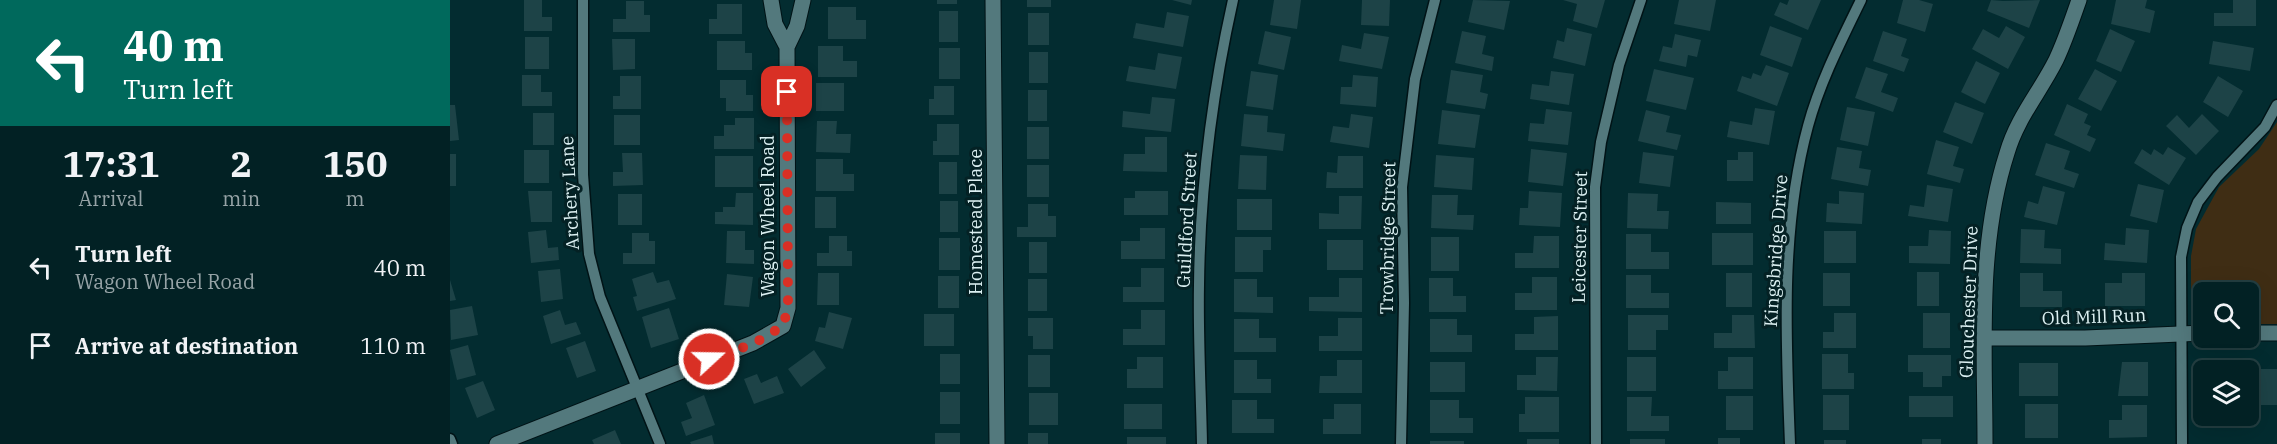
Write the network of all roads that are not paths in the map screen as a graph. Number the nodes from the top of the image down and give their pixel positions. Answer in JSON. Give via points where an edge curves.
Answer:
{"nodes":[{"id":1,"x":582,"y":0,"type":"edge"},
{"id":2,"x":771,"y":0,"type":"edge"},
{"id":3,"x":803,"y":0,"type":"edge"},
{"id":4,"x":993,"y":0,"type":"edge"},
{"id":5,"x":1233,"y":0,"type":"edge"},
{"id":6,"x":1435,"y":0,"type":"edge"},
{"id":7,"x":1641,"y":0,"type":"edge"},
{"id":8,"x":1861,"y":0,"type":"edge"},
{"id":9,"x":2079,"y":0,"type":"edge"},
{"id":10,"x":787,"y":47,"type":"junction"},
{"id":11,"x":2277,"y":105,"type":"edge"},
{"id":12,"x":2181,"y":333,"type":"junction"},
{"id":13,"x":2193,"y":333,"type":"edge"},
{"id":14,"x":2259,"y":333,"type":"edge"},
{"id":15,"x":2277,"y":333,"type":"edge"},
{"id":16,"x":1985,"y":338,"type":"junction"},
{"id":17,"x":637,"y":388,"type":"junction"},
{"id":18,"x":450,"y":439,"type":"edge"},
{"id":19,"x":452,"y":444,"type":"edge"},
{"id":20,"x":497,"y":444,"type":"edge"},
{"id":21,"x":660,"y":444,"type":"edge"},
{"id":22,"x":997,"y":444,"type":"edge"},
{"id":23,"x":1202,"y":444,"type":"edge"},
{"id":24,"x":1401,"y":444,"type":"edge"},
{"id":25,"x":1596,"y":444,"type":"edge"},
{"id":26,"x":1790,"y":444,"type":"edge"},
{"id":27,"x":1986,"y":444,"type":"edge"},
{"id":28,"x":2182,"y":444,"type":"edge"}],
"edges":[{"from":1,"to":17,"type":"street","name":"Archery Lane","via":[[585,224],[600,297]]},
{"from":2,"to":10,"type":"street","name":"Wagon Wheel Road","via":[[775,24]]},
{"from":3,"to":10,"type":"street","name":"Wagon Wheel Road"},
{"from":4,"to":22,"type":"street","name":"Homestead Place"},
{"from":5,"to":23,"type":"street","name":"Guildford Street","via":[[1215,85],[1203,192],[1199,285]]},
{"from":6,"to":24,"type":"street","name":"Trowbridge Street","via":[[1415,79],[1402,187]]},
{"from":7,"to":25,"type":"street","name":"Leicester Street","via":[[1601,141],[1595,187]]},
{"from":8,"to":26,"type":"street","name":"Kingsbridge Drive","via":[[1825,75],[1798,166],[1786,326]]},
{"from":9,"to":16,"type":"street","name":"Glouchester Drive","via":[[2056,61],[2020,119],[2007,152],[1988,236]]},
{"from":10,"to":17,"type":"street","name":"Wagon Wheel Road","via":[[788,299],[783,326],[753,344]]},
{"from":11,"to":12,"type":"street","via":[[2265,127],[2198,202],[2187,228],[2181,257]]},
{"from":12,"to":13,"type":"street","name":"Old Mill Run"},
{"from":12,"to":16,"type":"street","name":"Old Mill Run"},
{"from":12,"to":28,"type":"street"},
{"from":14,"to":15,"type":"street"},
{"from":16,"to":27,"type":"street","name":"Glouchester Drive"},
{"from":17,"to":20,"type":"street","name":"Wagon Wheel Road"},
{"from":17,"to":21,"type":"street","name":"Archery Lane"},
{"from":18,"to":19,"type":"street"}]}
